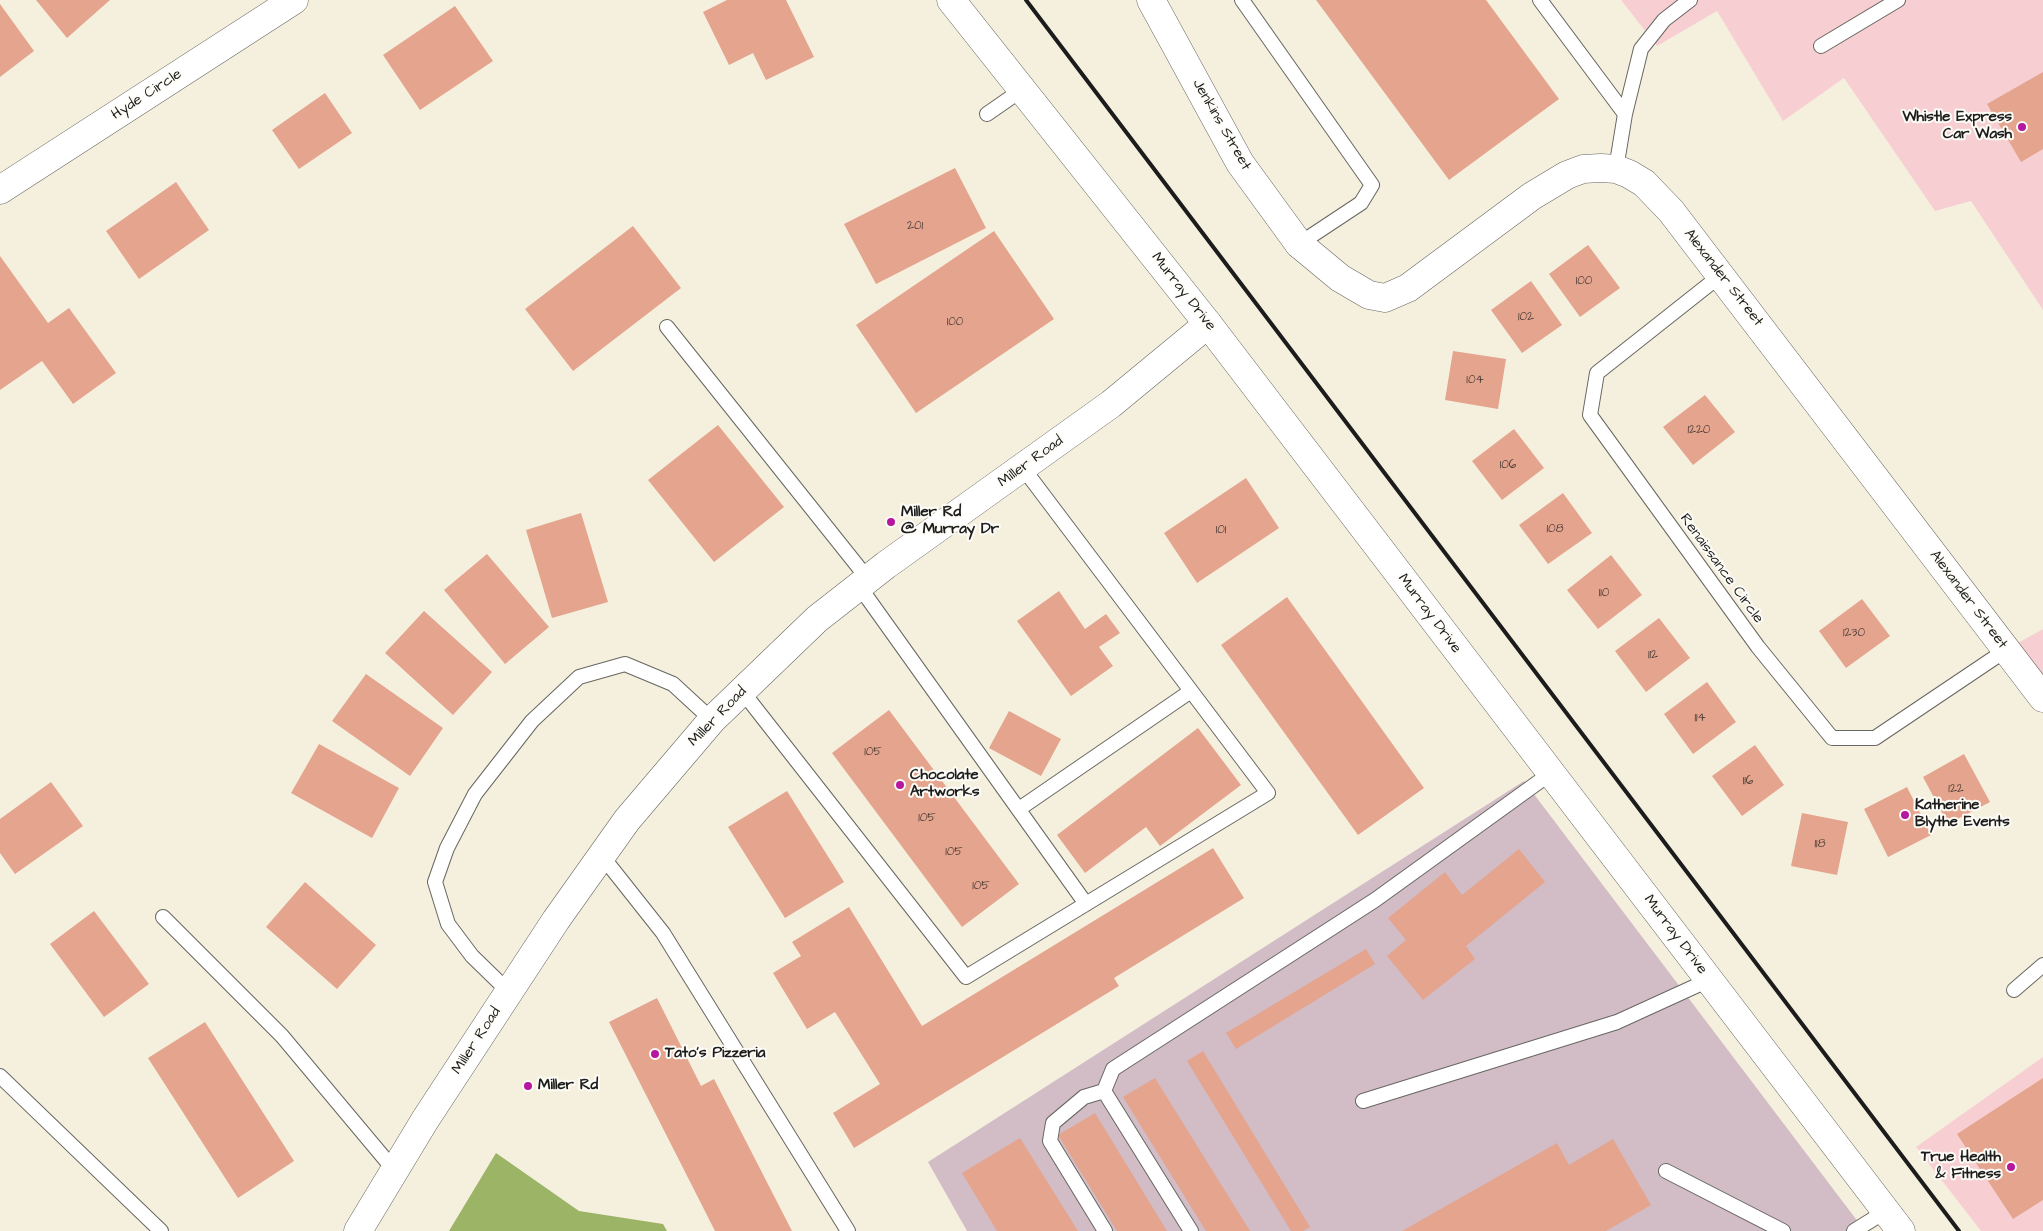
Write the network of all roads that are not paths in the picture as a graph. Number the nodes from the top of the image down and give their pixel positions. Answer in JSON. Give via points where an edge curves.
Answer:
{"nodes":[{"id":1,"x":294,"y":0,"type":"edge"},
{"id":2,"x":952,"y":0,"type":"edge"},
{"id":3,"x":1152,"y":0,"type":"edge"},
{"id":4,"x":1242,"y":0,"type":"edge"},
{"id":5,"x":1540,"y":0,"type":"edge"},
{"id":6,"x":1898,"y":0,"type":"edge"},
{"id":7,"x":1687,"y":1,"type":"edge"},
{"id":8,"x":1821,"y":46,"type":"dead end"},
{"id":9,"x":1023,"y":89,"type":"junction"},
{"id":10,"x":987,"y":114,"type":"dead end"},
{"id":11,"x":1625,"y":114,"type":"junction"},
{"id":12,"x":1616,"y":169,"type":"junction"},
{"id":13,"x":0,"y":190,"type":"edge"},
{"id":14,"x":1299,"y":244,"type":"junction"},
{"id":15,"x":1722,"y":275,"type":"junction"},
{"id":16,"x":1208,"y":324,"type":"junction"},
{"id":17,"x":667,"y":327,"type":"dead end"},
{"id":18,"x":1023,"y":468,"type":"junction"},
{"id":19,"x":864,"y":583,"type":"junction"},
{"id":20,"x":2006,"y":650,"type":"junction"},
{"id":21,"x":742,"y":691,"type":"junction"},
{"id":22,"x":1191,"y":691,"type":"junction"},
{"id":23,"x":2043,"y":698,"type":"edge"},
{"id":24,"x":712,"y":720,"type":"junction"},
{"id":25,"x":1551,"y":773,"type":"junction"},
{"id":26,"x":1019,"y":809,"type":"junction"},
{"id":27,"x":602,"y":856,"type":"junction"},
{"id":28,"x":1086,"y":904,"type":"junction"},
{"id":29,"x":163,"y":917,"type":"dead end"},
{"id":30,"x":2043,"y":965,"type":"edge"},
{"id":31,"x":1709,"y":980,"type":"junction"},
{"id":32,"x":2014,"y":990,"type":"dead end"},
{"id":33,"x":509,"y":992,"type":"junction"},
{"id":34,"x":0,"y":1076,"type":"edge"},
{"id":35,"x":0,"y":1088,"type":"edge"},
{"id":36,"x":16,"y":1090,"type":"junction"},
{"id":37,"x":1104,"y":1091,"type":"junction"},
{"id":38,"x":1363,"y":1101,"type":"dead end"},
{"id":39,"x":395,"y":1171,"type":"junction"},
{"id":40,"x":1666,"y":1172,"type":"dead end"},
{"id":41,"x":1894,"y":1221,"type":"edge"},
{"id":42,"x":161,"y":1231,"type":"edge"},
{"id":43,"x":358,"y":1231,"type":"edge"},
{"id":44,"x":848,"y":1231,"type":"edge"},
{"id":45,"x":1105,"y":1231,"type":"edge"},
{"id":46,"x":1192,"y":1231,"type":"edge"},
{"id":47,"x":1782,"y":1231,"type":"edge"},
{"id":48,"x":1854,"y":1231,"type":"edge"}],
"edges":[{"from":1,"to":13,"type":"street","name":"Hyde Circle"},
{"from":2,"to":9,"type":"street","name":"Murray Drive"},
{"from":3,"to":14,"type":"street","name":"Jenkins Street","via":[[1240,163]]},
{"from":4,"to":14,"type":"lane","via":[[1372,185],[1361,203]]},
{"from":5,"to":11,"type":"lane"},
{"from":6,"to":8,"type":"lane"},
{"from":7,"to":11,"type":"lane","via":[[1664,20],[1641,49]]},
{"from":9,"to":10,"type":"lane"},
{"from":9,"to":16,"type":"street","name":"Murray Drive"},
{"from":11,"to":12,"type":"lane"},
{"from":12,"to":14,"type":"street","name":"Alexander Street","via":[[1583,169],[1567,175],[1532,196],[1408,288],[1385,298],[1369,295],[1340,278]]},
{"from":12,"to":15,"type":"street","name":"Alexander Street","via":[[1644,183]]},
{"from":15,"to":20,"type":"street","name":"Alexander Street"},
{"from":15,"to":20,"type":"lane","name":"Renaissance Circle","via":[[1597,373],[1590,416],[1758,647],[1832,738],[1875,738]]},
{"from":16,"to":18,"type":"street","name":"Miller Road","via":[[1111,404]]},
{"from":16,"to":25,"type":"street","name":"Murray Drive"},
{"from":17,"to":19,"type":"lane"},
{"from":18,"to":19,"type":"street","name":"Miller Road"},
{"from":18,"to":22,"type":"lane"},
{"from":19,"to":21,"type":"street","name":"Miller Road","via":[[817,619]]},
{"from":19,"to":26,"type":"lane"},
{"from":20,"to":23,"type":"street","name":"Alexander Street"},
{"from":21,"to":24,"type":"street","name":"Miller Road"},
{"from":21,"to":28,"type":"lane","via":[[966,977]]},
{"from":22,"to":26,"type":"lane"},
{"from":22,"to":28,"type":"lane","via":[[1268,793]]},
{"from":24,"to":27,"type":"street","name":"Miller Road","via":[[627,820]]},
{"from":24,"to":33,"type":"lane","via":[[673,684],[625,664],[579,677],[532,721],[475,794],[447,848],[435,882],[448,924],[472,956]]},
{"from":25,"to":31,"type":"street","name":"Murray Drive"},
{"from":25,"to":37,"type":"lane","via":[[1375,900],[1112,1069]]},
{"from":26,"to":28,"type":"lane"},
{"from":27,"to":33,"type":"street","name":"Miller Road"},
{"from":27,"to":44,"type":"lane","via":[[663,933]]},
{"from":29,"to":39,"type":"lane","via":[[282,1036]]},
{"from":30,"to":32,"type":"lane"},
{"from":31,"to":38,"type":"lane","via":[[1617,1022]]},
{"from":31,"to":41,"type":"street","name":"Murray Drive"},
{"from":33,"to":39,"type":"street","name":"Miller Road"},
{"from":34,"to":36,"type":"lane"},
{"from":35,"to":36,"type":"lane"},
{"from":36,"to":42,"type":"lane"},
{"from":37,"to":45,"type":"lane","via":[[1084,1096],[1053,1122],[1050,1140]]},
{"from":37,"to":46,"type":"lane"},
{"from":39,"to":43,"type":"street","name":"Miller Road"},
{"from":40,"to":47,"type":"lane"},
{"from":41,"to":48,"type":"lane"}]}
